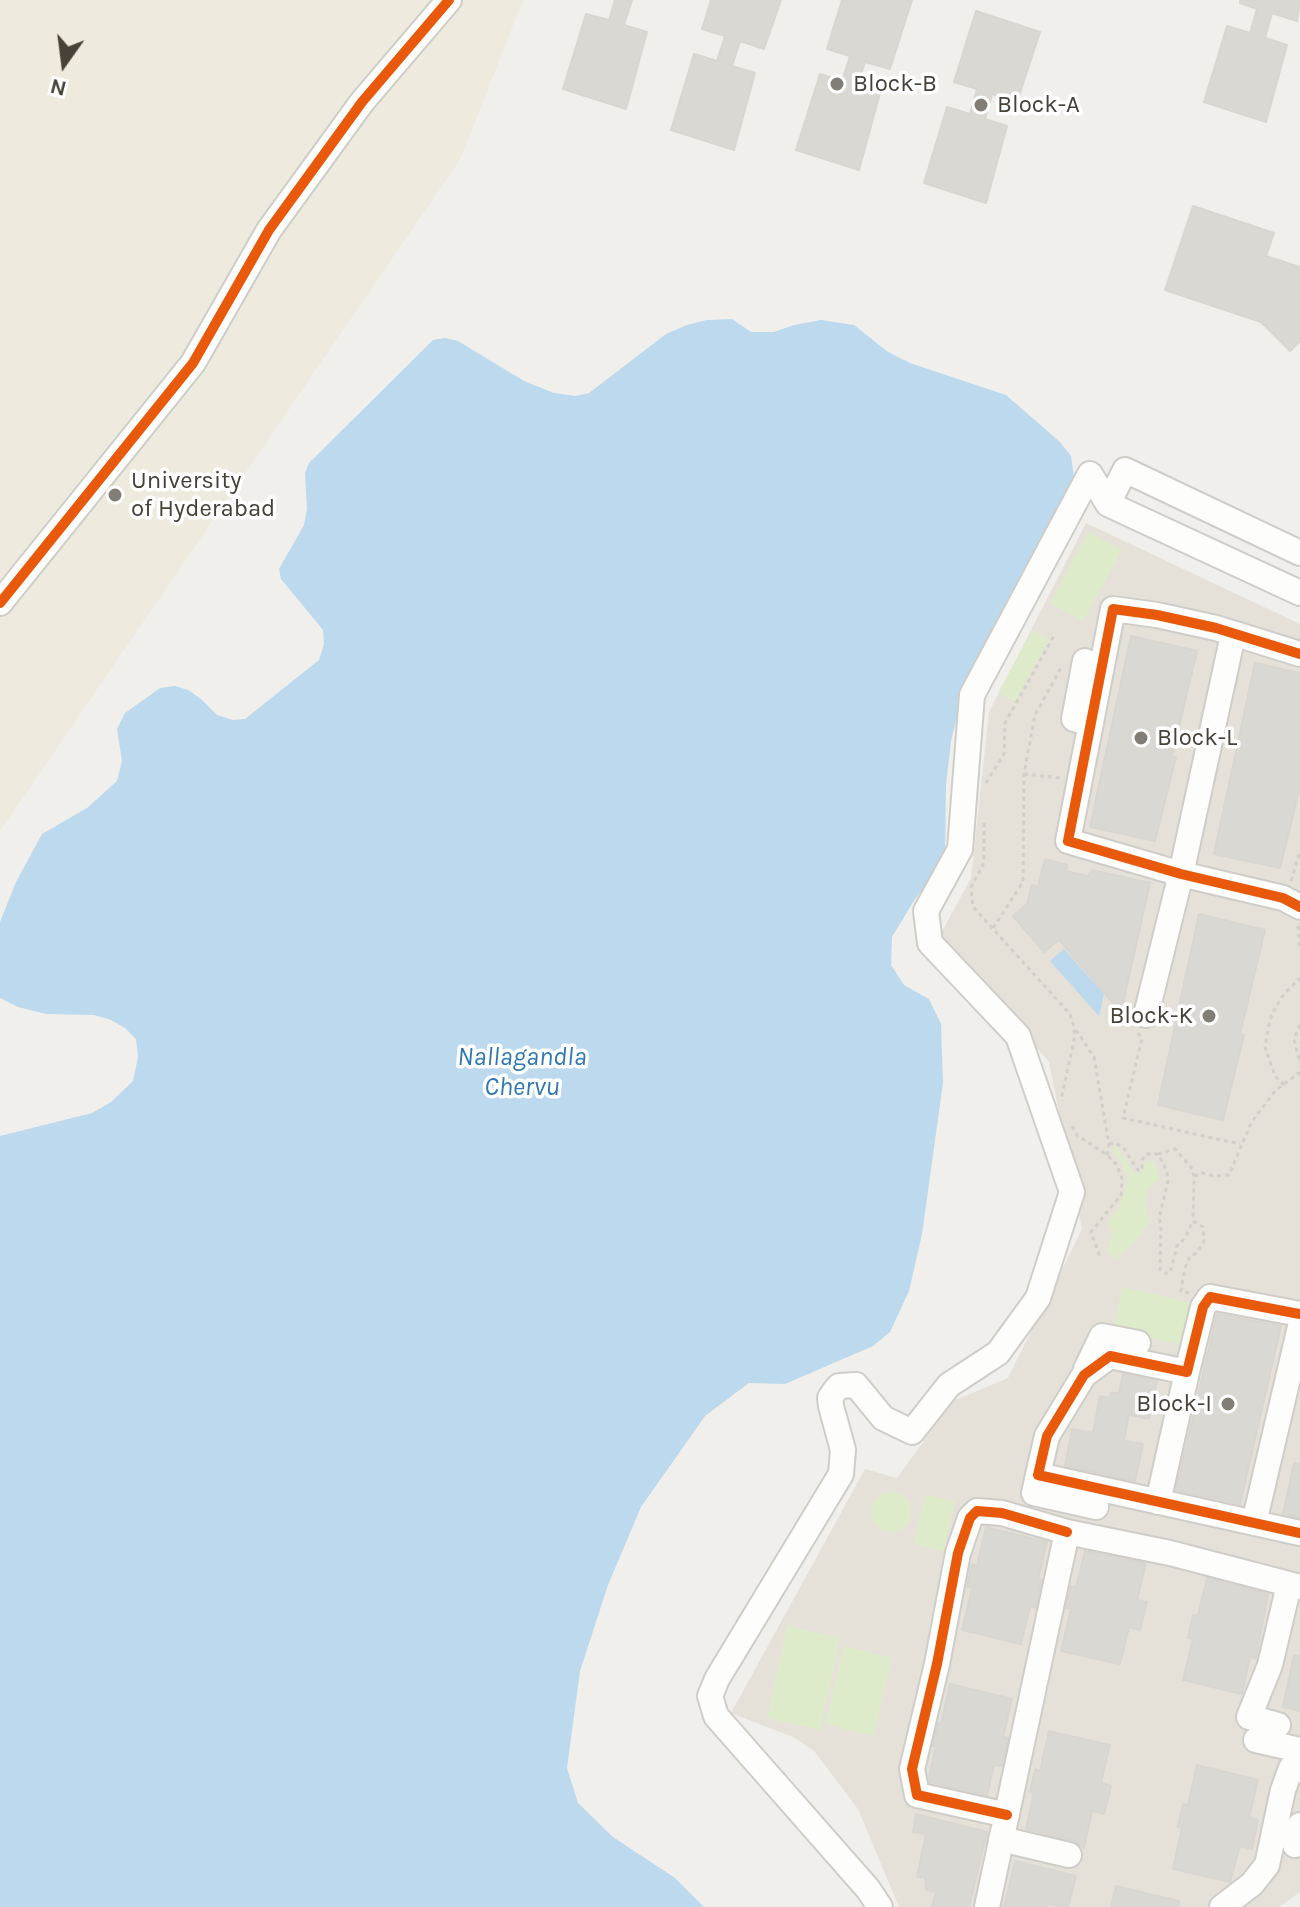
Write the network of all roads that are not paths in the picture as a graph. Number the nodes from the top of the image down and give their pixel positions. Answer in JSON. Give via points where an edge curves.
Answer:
{"nodes":[{"id":1,"x":449,"y":0,"type":"edge"},
{"id":2,"x":1108,"y":504,"type":"junction"},
{"id":3,"x":1300,"y":553,"type":"edge"},
{"id":4,"x":1300,"y":593,"type":"edge"},
{"id":5,"x":0,"y":603,"type":"edge"},
{"id":6,"x":1233,"y":635,"type":"junction"},
{"id":7,"x":1300,"y":654,"type":"edge"},
{"id":8,"x":1075,"y":662,"type":"road end"},
{"id":9,"x":1091,"y":723,"type":"junction"},
{"id":10,"x":1181,"y":874,"type":"junction"},
{"id":11,"x":1292,"y":902,"type":"edge"},
{"id":12,"x":1144,"y":1026,"type":"road end"},
{"id":13,"x":1300,"y":1314,"type":"edge"},
{"id":14,"x":1300,"y":1327,"type":"edge"},
{"id":15,"x":1138,"y":1343,"type":"dead end"},
{"id":16,"x":1187,"y":1372,"type":"junction"},
{"id":17,"x":1084,"y":1375,"type":"junction"},
{"id":18,"x":1038,"y":1475,"type":"junction"},
{"id":19,"x":1158,"y":1502,"type":"junction"},
{"id":20,"x":1096,"y":1507,"type":"dead end"},
{"id":21,"x":1254,"y":1523,"type":"junction"},
{"id":22,"x":1067,"y":1532,"type":"junction"},
{"id":23,"x":1300,"y":1533,"type":"edge"},
{"id":24,"x":1295,"y":1586,"type":"edge"},
{"id":25,"x":1278,"y":1725,"type":"dead end"},
{"id":26,"x":1256,"y":1740,"type":"dead end"},
{"id":27,"x":1300,"y":1750,"type":"edge"},
{"id":28,"x":1300,"y":1770,"type":"edge"},
{"id":29,"x":1004,"y":1827,"type":"junction"},
{"id":30,"x":1069,"y":1855,"type":"dead end"},
{"id":31,"x":880,"y":1907,"type":"edge"},
{"id":32,"x":987,"y":1907,"type":"edge"},
{"id":33,"x":1222,"y":1907,"type":"edge"}],
"edges":[{"from":1,"to":5,"type":"street","via":[[362,102],[269,230],[193,363]]},
{"from":2,"to":3,"type":"street","via":[[1125,470]]},
{"from":2,"to":4,"type":"street"},
{"from":2,"to":31,"type":"street","via":[[1090,474],[972,695],[960,849],[926,911],[930,943],[1018,1036],[1072,1192],[1038,1298],[998,1353],[949,1385],[912,1432],[883,1418],[856,1385],[839,1386],[834,1392],[830,1398],[843,1450],[841,1474],[710,1696],[716,1716]]},
{"from":6,"to":7,"type":"street"},
{"from":6,"to":9,"type":"street","via":[[1113,609]]},
{"from":6,"to":10,"type":"street"},
{"from":8,"to":9,"type":"street","via":[[1074,719]]},
{"from":9,"to":10,"type":"street","via":[[1068,841]]},
{"from":10,"to":11,"type":"street"},
{"from":10,"to":12,"type":"street"},
{"from":13,"to":16,"type":"street","via":[[1210,1297]]},
{"from":14,"to":21,"type":"street"},
{"from":15,"to":17,"type":"street","via":[[1102,1336]]},
{"from":16,"to":17,"type":"street","via":[[1110,1356]]},
{"from":16,"to":19,"type":"street"},
{"from":17,"to":18,"type":"street","via":[[1047,1436]]},
{"from":18,"to":19,"type":"street"},
{"from":18,"to":20,"type":"street","via":[[1034,1493]]},
{"from":19,"to":21,"type":"street"},
{"from":21,"to":23,"type":"street"},
{"from":22,"to":24,"type":"street"},
{"from":22,"to":29,"type":"street"},
{"from":22,"to":29,"type":"street","via":[[977,1511],[958,1553],[912,1769],[917,1795]]},
{"from":24,"to":25,"type":"street","via":[[1249,1717]]},
{"from":26,"to":27,"type":"street"},
{"from":28,"to":33,"type":"street","via":[[1291,1768],[1283,1790],[1267,1865]]},
{"from":29,"to":30,"type":"street"},
{"from":29,"to":32,"type":"street"}]}
